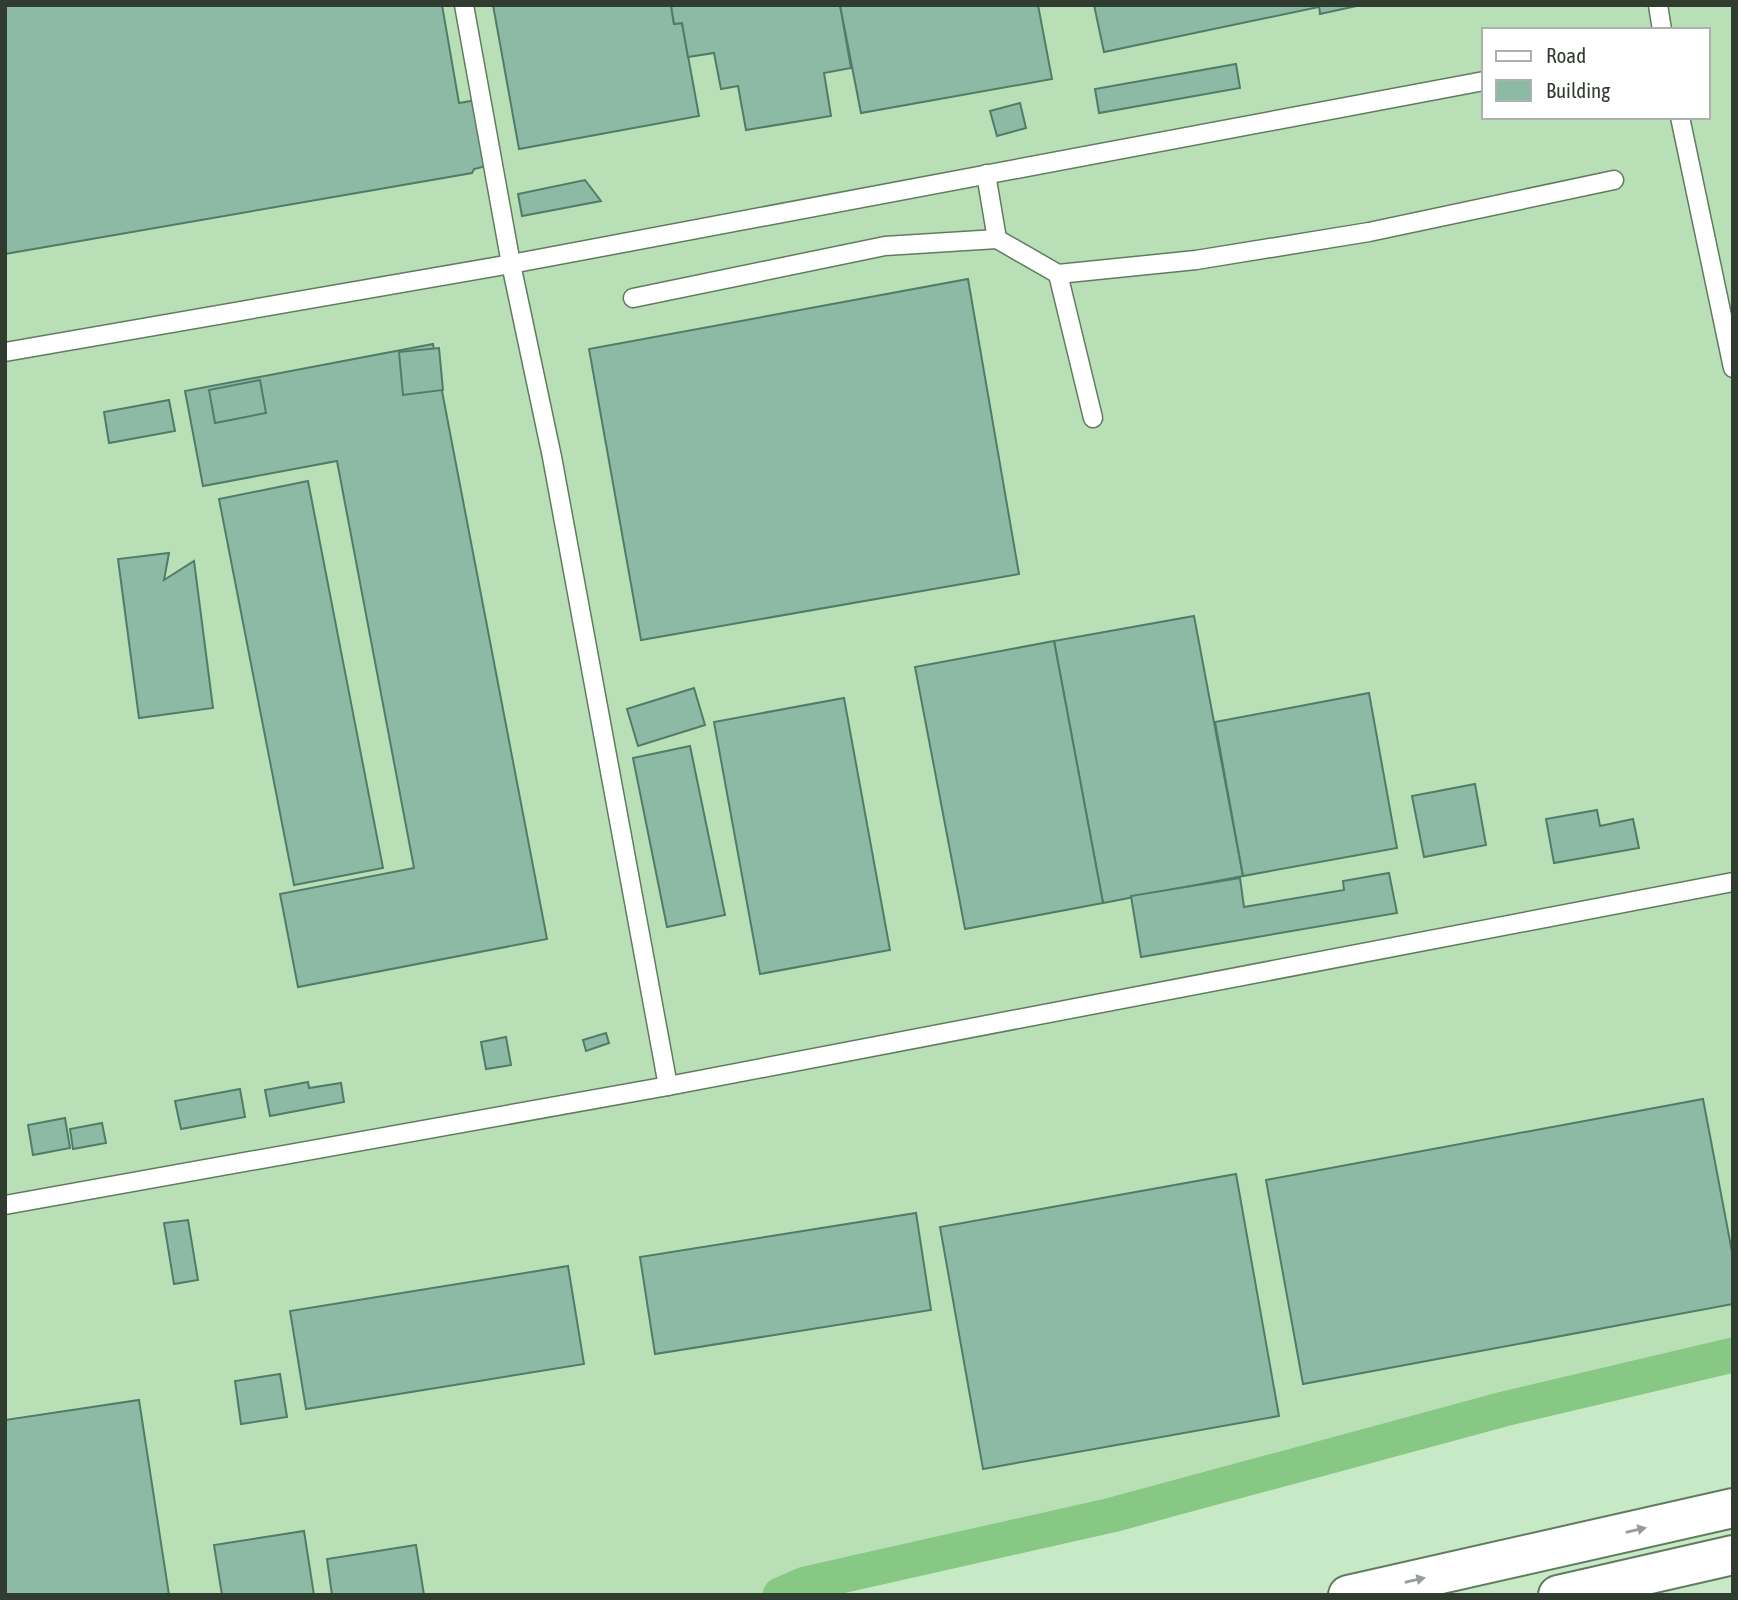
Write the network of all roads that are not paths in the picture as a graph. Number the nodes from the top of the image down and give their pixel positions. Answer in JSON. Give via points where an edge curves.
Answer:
{"nodes":[{"id":1,"x":464,"y":5,"type":"edge"},
{"id":2,"x":1658,"y":5,"type":"edge"},
{"id":3,"x":1662,"y":28,"type":"edge"},
{"id":4,"x":1482,"y":81,"type":"edge"},
{"id":5,"x":1680,"y":119,"type":"edge"},
{"id":6,"x":986,"y":174,"type":"junction"},
{"id":7,"x":1614,"y":180,"type":"dead end"},
{"id":8,"x":997,"y":239,"type":"junction"},
{"id":9,"x":510,"y":264,"type":"junction"},
{"id":10,"x":1058,"y":274,"type":"junction"},
{"id":11,"x":633,"y":298,"type":"dead end"},
{"id":12,"x":5,"y":352,"type":"edge"},
{"id":13,"x":1733,"y":368,"type":"edge"},
{"id":14,"x":1093,"y":418,"type":"dead end"},
{"id":15,"x":1733,"y":882,"type":"edge"},
{"id":16,"x":668,"y":1086,"type":"junction"},
{"id":17,"x":5,"y":1205,"type":"edge"},
{"id":18,"x":1733,"y":1508,"type":"edge"},
{"id":19,"x":1733,"y":1555,"type":"edge"},
{"id":20,"x":1348,"y":1595,"type":"edge"},
{"id":21,"x":1558,"y":1595,"type":"edge"}],
"edges":[{"from":1,"to":9,"type":"lane"},
{"from":2,"to":3,"type":"lane"},
{"from":4,"to":6,"type":"lane"},
{"from":5,"to":13,"type":"lane"},
{"from":6,"to":8,"type":"lane"},
{"from":6,"to":9,"type":"lane"},
{"from":7,"to":10,"type":"lane","via":[[1342,236],[1196,260]]},
{"from":8,"to":10,"type":"lane"},
{"from":8,"to":11,"type":"lane","via":[[885,246]]},
{"from":9,"to":12,"type":"lane"},
{"from":9,"to":16,"type":"lane","via":[[552,457]]},
{"from":10,"to":14,"type":"lane"},
{"from":15,"to":16,"type":"lane"},
{"from":16,"to":17,"type":"lane"},
{"from":20,"to":18,"type":"main road","one_way":true},
{"from":19,"to":21,"type":"main road"}]}
